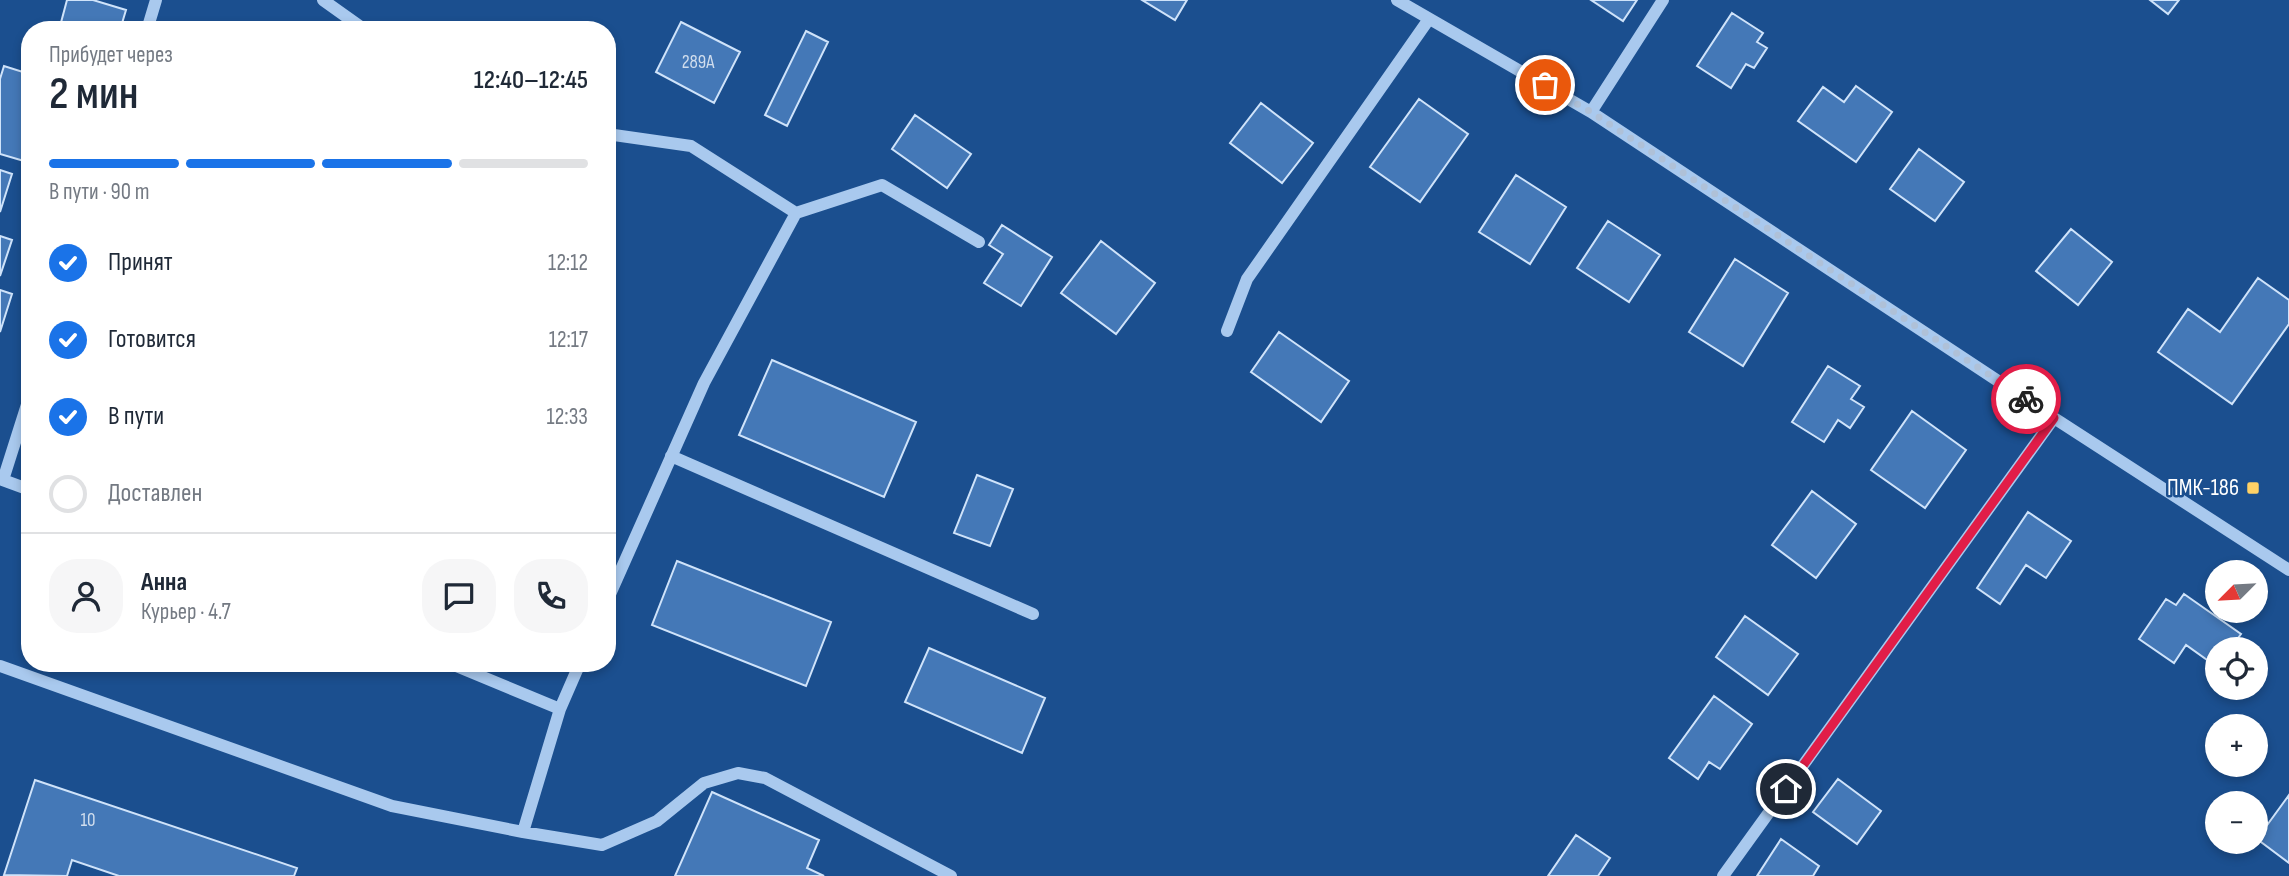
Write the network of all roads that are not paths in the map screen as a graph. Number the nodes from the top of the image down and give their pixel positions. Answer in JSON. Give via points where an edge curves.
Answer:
{"nodes":[{"id":1,"x":156,"y":0,"type":"edge"},
{"id":2,"x":323,"y":0,"type":"edge"},
{"id":3,"x":1397,"y":0,"type":"edge"},
{"id":4,"x":1663,"y":0,"type":"edge"},
{"id":5,"x":1429,"y":19,"type":"junction"},
{"id":6,"x":150,"y":21,"type":"edge"},
{"id":7,"x":352,"y":21,"type":"edge"},
{"id":8,"x":1591,"y":112,"type":"junction"},
{"id":9,"x":616,"y":135,"type":"edge"},
{"id":10,"x":796,"y":214,"type":"junction"},
{"id":11,"x":979,"y":242,"type":"dead end"},
{"id":12,"x":1227,"y":331,"type":"dead end"},
{"id":13,"x":2054,"y":418,"type":"junction"},
{"id":14,"x":21,"y":421,"type":"edge"},
{"id":15,"x":671,"y":456,"type":"junction"},
{"id":16,"x":1,"y":479,"type":"edge"},
{"id":17,"x":21,"y":487,"type":"edge"},
{"id":18,"x":2289,"y":570,"type":"edge"},
{"id":19,"x":616,"y":581,"type":"edge"},
{"id":20,"x":1033,"y":614,"type":"dead end"},
{"id":21,"x":0,"y":666,"type":"edge"},
{"id":22,"x":471,"y":672,"type":"edge"},
{"id":23,"x":576,"y":672,"type":"edge"},
{"id":24,"x":560,"y":709,"type":"junction"},
{"id":25,"x":523,"y":832,"type":"junction"},
{"id":26,"x":951,"y":876,"type":"edge"},
{"id":27,"x":1723,"y":876,"type":"edge"}],
"edges":[{"from":1,"to":6,"type":"street"},
{"from":2,"to":7,"type":"street"},
{"from":3,"to":5,"type":"street"},
{"from":4,"to":8,"type":"street"},
{"from":5,"to":8,"type":"street"},
{"from":5,"to":12,"type":"street","via":[[1247,279]]},
{"from":8,"to":13,"type":"street"},
{"from":9,"to":10,"type":"street","via":[[691,146]]},
{"from":10,"to":11,"type":"street","via":[[882,185]]},
{"from":10,"to":15,"type":"street","via":[[704,383]]},
{"from":13,"to":18,"type":"street"},
{"from":13,"to":27,"type":"street"},
{"from":14,"to":16,"type":"street"},
{"from":15,"to":19,"type":"street"},
{"from":15,"to":20,"type":"street"},
{"from":16,"to":17,"type":"street"},
{"from":21,"to":25,"type":"street","via":[[392,806]]},
{"from":22,"to":24,"type":"street"},
{"from":23,"to":24,"type":"street"},
{"from":24,"to":25,"type":"street"},
{"from":25,"to":26,"type":"street","via":[[602,845],[657,821],[704,783],[738,773],[765,778]]}]}
